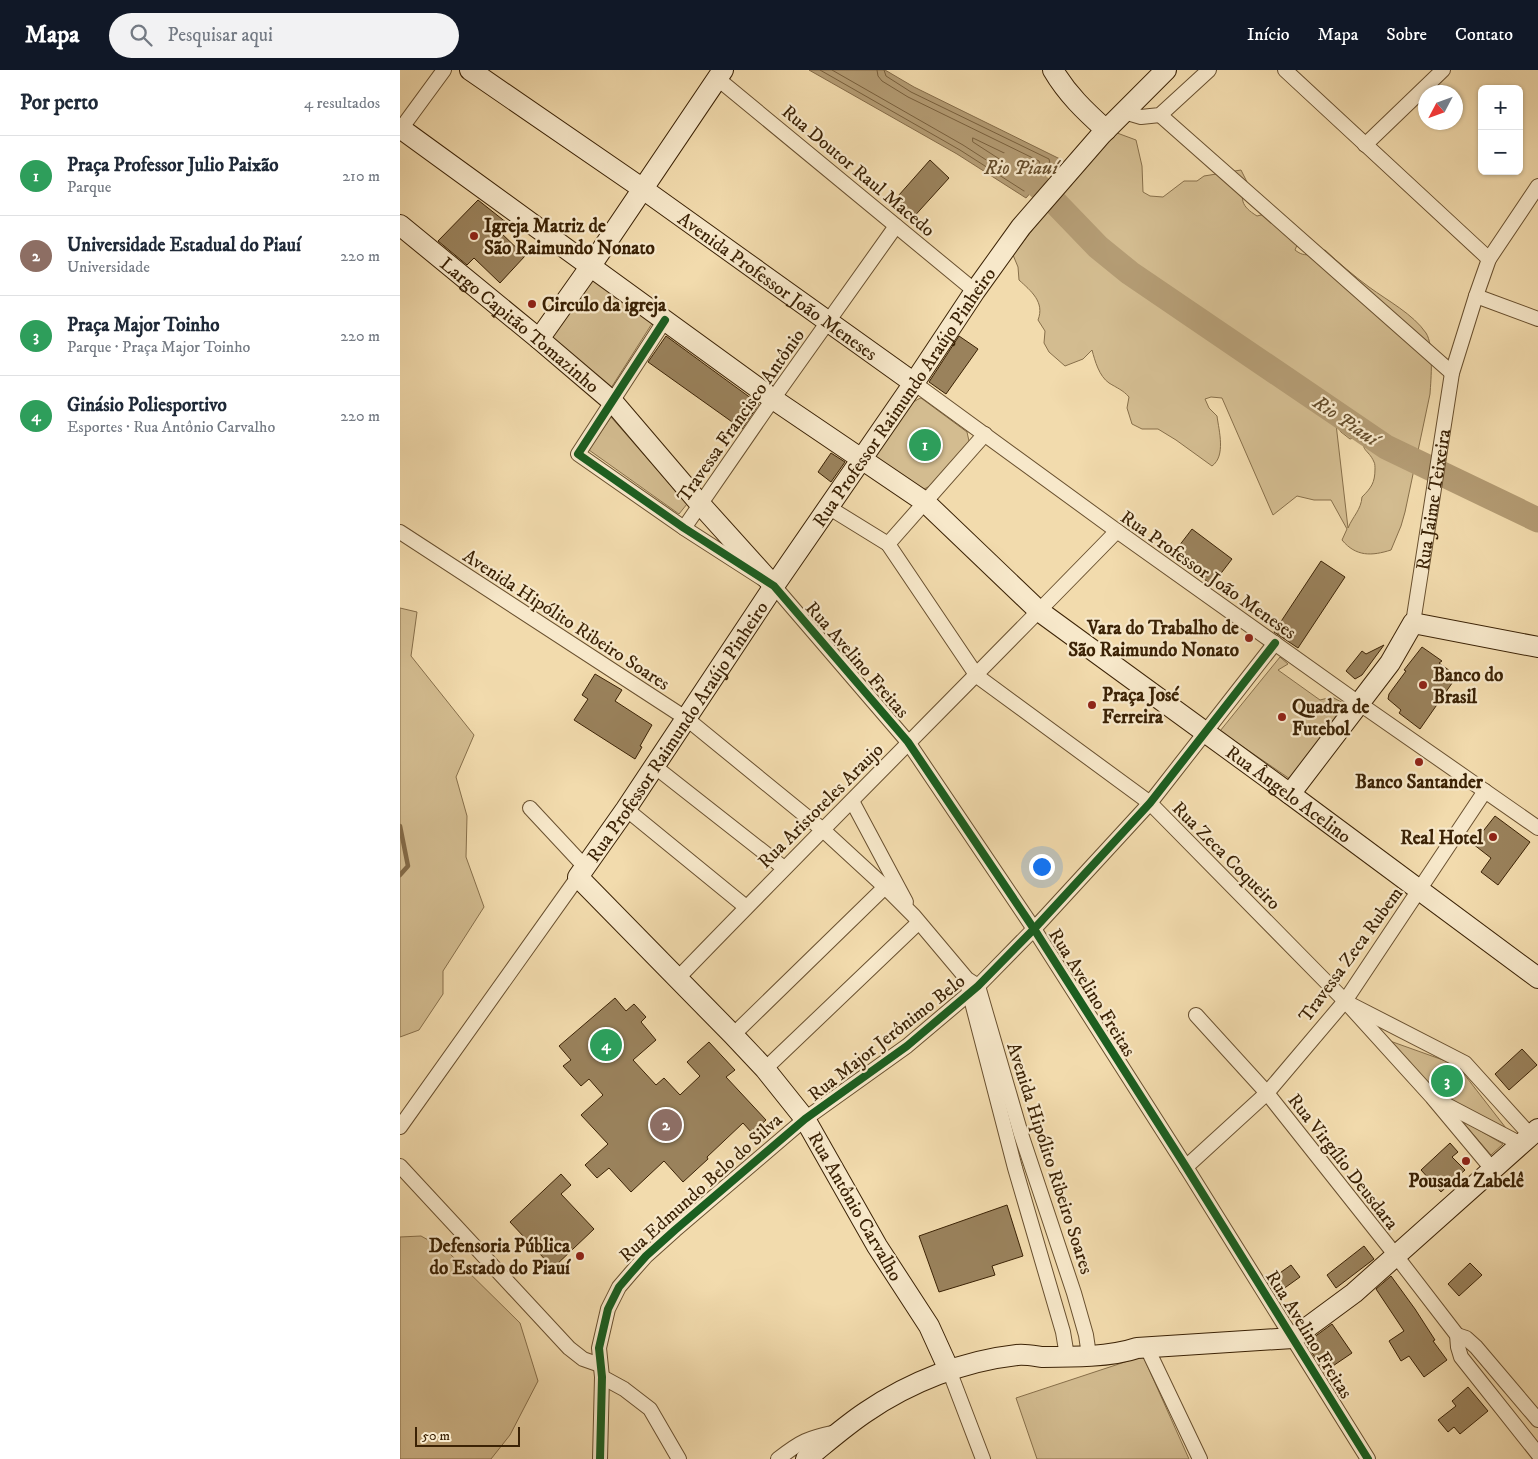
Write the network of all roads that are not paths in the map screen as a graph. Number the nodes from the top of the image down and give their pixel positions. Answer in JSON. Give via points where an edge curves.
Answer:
{"nodes":[{"id":1,"x":444,"y":70,"type":"edge"},
{"id":2,"x":470,"y":70,"type":"edge"},
{"id":3,"x":1053,"y":70,"type":"edge"},
{"id":4,"x":1166,"y":70,"type":"edge"},
{"id":5,"x":1210,"y":70,"type":"edge"},
{"id":6,"x":1285,"y":70,"type":"edge"},
{"id":7,"x":1443,"y":70,"type":"edge"},
{"id":8,"x":721,"y":75,"type":"edge"},
{"id":9,"x":1124,"y":112,"type":"junction"},
{"id":10,"x":1160,"y":115,"type":"junction"},
{"id":11,"x":400,"y":129,"type":"edge"},
{"id":12,"x":1100,"y":136,"type":"junction"},
{"id":13,"x":1365,"y":145,"type":"junction"},
{"id":14,"x":1538,"y":186,"type":"edge"},
{"id":15,"x":643,"y":189,"type":"junction"},
{"id":16,"x":400,"y":226,"type":"edge"},
{"id":17,"x":896,"y":226,"type":"junction"},
{"id":18,"x":1489,"y":259,"type":"junction"},
{"id":19,"x":590,"y":267,"type":"junction"},
{"id":20,"x":975,"y":291,"type":"junction"},
{"id":21,"x":1476,"y":296,"type":"junction"},
{"id":22,"x":1538,"y":319,"type":"edge"},
{"id":23,"x":665,"y":320,"type":"junction"},
{"id":24,"x":827,"y":321,"type":"junction"},
{"id":25,"x":539,"y":339,"type":"junction"},
{"id":26,"x":1452,"y":373,"type":"junction"},
{"id":27,"x":914,"y":383,"type":"junction"},
{"id":28,"x":772,"y":399,"type":"junction"},
{"id":29,"x":613,"y":402,"type":"junction"},
{"id":30,"x":985,"y":434,"type":"junction"},
{"id":31,"x":862,"y":459,"type":"junction"},
{"id":32,"x":925,"y":502,"type":"junction"},
{"id":33,"x":701,"y":505,"type":"junction"},
{"id":34,"x":828,"y":507,"type":"junction"},
{"id":35,"x":684,"y":528,"type":"junction"},
{"id":36,"x":1117,"y":531,"type":"junction"},
{"id":37,"x":400,"y":532,"type":"edge"},
{"id":38,"x":888,"y":544,"type":"junction"},
{"id":39,"x":774,"y":586,"type":"junction"},
{"id":40,"x":1039,"y":611,"type":"junction"},
{"id":41,"x":1413,"y":623,"type":"junction"},
{"id":42,"x":1274,"y":643,"type":"junction"},
{"id":43,"x":1538,"y":647,"type":"edge"},
{"id":44,"x":977,"y":676,"type":"junction"},
{"id":45,"x":1360,"y":704,"type":"junction"},
{"id":46,"x":686,"y":719,"type":"junction"},
{"id":47,"x":1206,"y":732,"type":"junction"},
{"id":48,"x":908,"y":742,"type":"junction"},
{"id":49,"x":654,"y":766,"type":"junction"},
{"id":50,"x":1485,"y":791,"type":"junction"},
{"id":51,"x":1290,"y":794,"type":"junction"},
{"id":52,"x":852,"y":801,"type":"junction"},
{"id":53,"x":1150,"y":803,"type":"junction"},
{"id":54,"x":530,"y":808,"type":"dead end"},
{"id":55,"x":626,"y":809,"type":"junction"},
{"id":56,"x":1536,"y":825,"type":"edge"},
{"id":57,"x":823,"y":830,"type":"junction"},
{"id":58,"x":784,"y":868,"type":"junction"},
{"id":59,"x":581,"y":872,"type":"junction"},
{"id":60,"x":886,"y":887,"type":"junction"},
{"id":61,"x":1419,"y":891,"type":"junction"},
{"id":62,"x":746,"y":907,"type":"junction"},
{"id":63,"x":916,"y":920,"type":"junction"},
{"id":64,"x":1034,"y":929,"type":"junction"},
{"id":65,"x":678,"y":978,"type":"junction"},
{"id":66,"x":1538,"y":978,"type":"edge"},
{"id":67,"x":971,"y":987,"type":"junction"},
{"id":68,"x":1345,"y":1001,"type":"junction"},
{"id":69,"x":1196,"y":1015,"type":"dead end"},
{"id":70,"x":733,"y":1035,"type":"junction"},
{"id":71,"x":765,"y":1069,"type":"junction"},
{"id":72,"x":1267,"y":1093,"type":"junction"},
{"id":73,"x":1432,"y":1097,"type":"junction"},
{"id":74,"x":805,"y":1119,"type":"junction"},
{"id":75,"x":400,"y":1127,"type":"edge"},
{"id":76,"x":1532,"y":1139,"type":"edge"},
{"id":77,"x":1031,"y":1164,"type":"junction"},
{"id":78,"x":400,"y":1166,"type":"edge"},
{"id":79,"x":1186,"y":1167,"type":"junction"},
{"id":80,"x":1014,"y":1168,"type":"junction"},
{"id":81,"x":1493,"y":1170,"type":"junction"},
{"id":82,"x":1397,"y":1256,"type":"junction"},
{"id":83,"x":1457,"y":1335,"type":"junction"},
{"id":84,"x":1293,"y":1338,"type":"junction"},
{"id":85,"x":1142,"y":1348,"type":"junction"},
{"id":86,"x":1066,"y":1349,"type":"junction"},
{"id":87,"x":1088,"y":1349,"type":"junction"},
{"id":88,"x":949,"y":1370,"type":"junction"},
{"id":89,"x":601,"y":1371,"type":"junction"},
{"id":90,"x":1538,"y":1420,"type":"edge"},
{"id":91,"x":840,"y":1431,"type":"junction"},
{"id":92,"x":1538,"y":1454,"type":"edge"},
{"id":93,"x":600,"y":1459,"type":"edge"},
{"id":94,"x":679,"y":1459,"type":"edge"},
{"id":95,"x":778,"y":1459,"type":"edge"},
{"id":96,"x":806,"y":1459,"type":"edge"},
{"id":97,"x":983,"y":1459,"type":"edge"},
{"id":98,"x":1200,"y":1459,"type":"edge"},
{"id":99,"x":1368,"y":1459,"type":"edge"}],
"edges":[{"from":1,"to":11,"type":"street"},
{"from":2,"to":15,"type":"main road","name":"Avenida Professor João Meneses"},
{"from":3,"to":12,"type":"main road"},
{"from":4,"to":9,"type":"main road","name":"Rua Professor Raimundo Araújo Pinheiro"},
{"from":5,"to":10,"type":"street"},
{"from":6,"to":13,"type":"street"},
{"from":7,"to":13,"type":"street"},
{"from":8,"to":15,"type":"main road"},
{"from":8,"to":17,"type":"street","name":"Rua Doutor Raul Macedo"},
{"from":9,"to":10,"type":"street","via":[[1141,117]]},
{"from":9,"to":12,"type":"main road","name":"Rua Professor Raimundo Araújo Pinheiro"},
{"from":10,"to":26,"type":"street"},
{"from":11,"to":19,"type":"main road","name":"Rua Ângelo Acelino"},
{"from":12,"to":20,"type":"main road","name":"Rua Professor Raimundo Araújo Pinheiro","via":[[1021,227]]},
{"from":13,"to":18,"type":"street"},
{"from":14,"to":18,"type":"street","name":"Rua Jaime Teixeira"},
{"from":15,"to":19,"type":"main road"},
{"from":15,"to":24,"type":"main road","name":"Avenida Professor João Meneses"},
{"from":16,"to":25,"type":"main road","name":"Largo Capitão Tomazinho"},
{"from":17,"to":20,"type":"street","name":"Rua Doutor Raul Macedo"},
{"from":17,"to":24,"type":"street","name":"Travessa Francisco Antônio"},
{"from":18,"to":21,"type":"street","name":"Rua Jaime Teixeira"},
{"from":19,"to":23,"type":"main road","name":"Rua Ângelo Acelino"},
{"from":19,"to":25,"type":"main road"},
{"from":20,"to":27,"type":"main road","name":"Rua Professor Raimundo Araújo Pinheiro"},
{"from":21,"to":22,"type":"street"},
{"from":21,"to":26,"type":"street","name":"Rua Jaime Teixeira"},
{"from":23,"to":28,"type":"main road","name":"Rua Ângelo Acelino"},
{"from":23,"to":29,"type":"street"},
{"from":24,"to":27,"type":"main road","name":"Avenida Professor João Meneses"},
{"from":24,"to":28,"type":"street","name":"Travessa Francisco Antônio"},
{"from":25,"to":29,"type":"main road","name":"Largo Capitão Tomazinho"},
{"from":26,"to":41,"type":"street","name":"Rua Jaime Teixeira"},
{"from":27,"to":30,"type":"street","name":"Rua Professor João Meneses"},
{"from":27,"to":31,"type":"main road","name":"Rua Professor Raimundo Araújo Pinheiro"},
{"from":28,"to":31,"type":"main road","name":"Rua Ângelo Acelino"},
{"from":28,"to":33,"type":"street","name":"Travessa Francisco Antônio"},
{"from":29,"to":33,"type":"main road","name":"Largo Capitão Tomazinho"},
{"from":29,"to":35,"type":"street","name":"Rua Avelino Freitas","via":[[578,454]]},
{"from":30,"to":32,"type":"street"},
{"from":30,"to":36,"type":"street","name":"Rua Professor João Meneses"},
{"from":31,"to":32,"type":"main road","name":"Rua Ângelo Acelino"},
{"from":31,"to":34,"type":"main road","name":"Rua Professor Raimundo Araújo Pinheiro"},
{"from":32,"to":38,"type":"street"},
{"from":32,"to":40,"type":"main road","name":"Rua Ângelo Acelino"},
{"from":33,"to":35,"type":"street","name":"Travessa Francisco Antônio"},
{"from":33,"to":39,"type":"main road","name":"Largo Capitão Tomazinho"},
{"from":34,"to":38,"type":"street"},
{"from":34,"to":39,"type":"main road","name":"Rua Professor Raimundo Araújo Pinheiro"},
{"from":35,"to":39,"type":"street","name":"Rua Avelino Freitas"},
{"from":36,"to":40,"type":"street","name":"Rua Aristoteles Araujo"},
{"from":36,"to":42,"type":"street","name":"Rua Professor João Meneses"},
{"from":37,"to":46,"type":"street","name":"Avenida Hipólito Ribeiro Soares"},
{"from":38,"to":44,"type":"street","name":"Rua Zeca Coqueiro"},
{"from":39,"to":46,"type":"main road","name":"Rua Professor Raimundo Araújo Pinheiro"},
{"from":39,"to":48,"type":"street","name":"Rua Avelino Freitas"},
{"from":40,"to":44,"type":"street","name":"Rua Aristoteles Araujo"},
{"from":40,"to":47,"type":"main road","name":"Rua Ângelo Acelino"},
{"from":41,"to":43,"type":"main road"},
{"from":41,"to":45,"type":"main road","name":"Rua Jaime Teixeira","via":[[1390,663]]},
{"from":42,"to":45,"type":"street","name":"Rua Professor João Meneses"},
{"from":42,"to":47,"type":"street"},
{"from":44,"to":48,"type":"street","name":"Rua Aristoteles Araujo"},
{"from":44,"to":53,"type":"street","name":"Rua Zeca Coqueiro"},
{"from":45,"to":50,"type":"street","name":"Rua Professor João Meneses"},
{"from":45,"to":51,"type":"main road","name":"Rua Jaime Teixeira"},
{"from":46,"to":49,"type":"main road","name":"Rua Professor Raimundo Araújo Pinheiro"},
{"from":46,"to":57,"type":"street","name":"Avenida Hipólito Ribeiro Soares"},
{"from":47,"to":51,"type":"main road","name":"Rua Ângelo Acelino"},
{"from":47,"to":53,"type":"street"},
{"from":48,"to":52,"type":"street","name":"Rua Aristoteles Araujo"},
{"from":48,"to":64,"type":"street","name":"Rua Avelino Freitas"},
{"from":49,"to":55,"type":"main road","name":"Rua Professor Raimundo Araújo Pinheiro"},
{"from":49,"to":58,"type":"street"},
{"from":50,"to":56,"type":"street","name":"Rua Professor João Meneses"},
{"from":50,"to":61,"type":"street","name":"Travessa Zeca Rubem"},
{"from":51,"to":61,"type":"main road","name":"Rua Ângelo Acelino"},
{"from":52,"to":57,"type":"street","name":"Rua Aristoteles Araujo"},
{"from":52,"to":63,"type":"street","name":"Avenida Hipólito Ribeiro Soares"},
{"from":53,"to":64,"type":"street","name":"Rua Major Jerônimo Belo"},
{"from":53,"to":68,"type":"street","name":"Rua Zeca Coqueiro"},
{"from":54,"to":59,"type":"street","name":"Rua Antônio Carvalho"},
{"from":55,"to":59,"type":"main road","name":"Rua Professor Raimundo Araújo Pinheiro"},
{"from":55,"to":62,"type":"street"},
{"from":57,"to":58,"type":"street","name":"Rua Aristoteles Araujo"},
{"from":57,"to":60,"type":"street","name":"Avenida Hipólito Ribeiro Soares"},
{"from":58,"to":62,"type":"street","name":"Rua Aristoteles Araujo"},
{"from":59,"to":65,"type":"main road","name":"Rua Antônio Carvalho"},
{"from":59,"to":75,"type":"street","name":"Rua Professor Raimundo Araújo Pinheiro"},
{"from":60,"to":63,"type":"street","name":"Avenida Hipólito Ribeiro Soares"},
{"from":60,"to":70,"type":"street"},
{"from":61,"to":66,"type":"main road","name":"Rua Ângelo Acelino"},
{"from":61,"to":68,"type":"street","name":"Travessa Zeca Rubem"},
{"from":62,"to":65,"type":"street","name":"Rua Aristoteles Araujo"},
{"from":63,"to":67,"type":"street","name":"Avenida Hipólito Ribeiro Soares"},
{"from":63,"to":71,"type":"street"},
{"from":64,"to":67,"type":"street","name":"Rua Major Jerônimo Belo"},
{"from":64,"to":79,"type":"street","name":"Rua Avelino Freitas"},
{"from":65,"to":70,"type":"main road","name":"Rua Antônio Carvalho"},
{"from":67,"to":74,"type":"street","name":"Rua Major Jerônimo Belo","via":[[907,1046]]},
{"from":67,"to":77,"type":"street","name":"Avenida Hipólito Ribeiro Soares"},
{"from":67,"to":80,"type":"street","name":"Avenida Hipólito Ribeiro Soares"},
{"from":68,"to":72,"type":"street","name":"Travessa Zeca Rubem"},
{"from":68,"to":73,"type":"street","name":"Rua Zeca Coqueiro"},
{"from":68,"to":76,"type":"street","via":[[1465,1063]]},
{"from":69,"to":72,"type":"street","name":"Rua Virgílio Deusdara"},
{"from":70,"to":71,"type":"main road","name":"Rua Antônio Carvalho"},
{"from":71,"to":74,"type":"main road","name":"Rua Antônio Carvalho"},
{"from":72,"to":79,"type":"street","name":"Travessa Zeca Rubem"},
{"from":72,"to":82,"type":"street","name":"Rua Virgílio Deusdara"},
{"from":73,"to":76,"type":"street"},
{"from":73,"to":81,"type":"street","name":"Rua Zeca Coqueiro"},
{"from":74,"to":88,"type":"main road","name":"Rua Antônio Carvalho","via":[[858,1216],[930,1326]]},
{"from":74,"to":89,"type":"street","name":"Rua Edmundo Belo do Silva","via":[[675,1230],[631,1273],[606,1316],[598,1348]]},
{"from":76,"to":81,"type":"main road"},
{"from":77,"to":80,"type":"street"},
{"from":77,"to":87,"type":"street","name":"Avenida Hipólito Ribeiro Soares","via":[[1074,1293]]},
{"from":78,"to":89,"type":"street","via":[[569,1348]]},
{"from":79,"to":84,"type":"street","name":"Rua Avelino Freitas"},
{"from":80,"to":86,"type":"street","name":"Avenida Hipólito Ribeiro Soares"},
{"from":81,"to":82,"type":"main road"},
{"from":82,"to":83,"type":"street","name":"Rua Virgílio Deusdara"},
{"from":82,"to":84,"type":"main road"},
{"from":83,"to":90,"type":"street","name":"Rua Virgílio Deusdara","via":[[1476,1347]]},
{"from":83,"to":92,"type":"street","name":"Rua Virgílio Deusdara","via":[[1461,1357]]},
{"from":84,"to":85,"type":"main road"},
{"from":84,"to":99,"type":"street","name":"Rua Avelino Freitas"},
{"from":85,"to":87,"type":"main road","via":[[1120,1345]]},
{"from":85,"to":98,"type":"street"},
{"from":86,"to":87,"type":"main road"},
{"from":86,"to":88,"type":"main road","via":[[1036,1347]]},
{"from":88,"to":91,"type":"main road","via":[[887,1398]]},
{"from":88,"to":97,"type":"street","name":"Rua Antônio Carvalho"},
{"from":89,"to":93,"type":"street","name":"Rua Edmundo Belo do Silva"},
{"from":89,"to":94,"type":"street","via":[[650,1409]]},
{"from":91,"to":95,"type":"street","via":[[806,1440]]},
{"from":91,"to":96,"type":"main road"}]}
